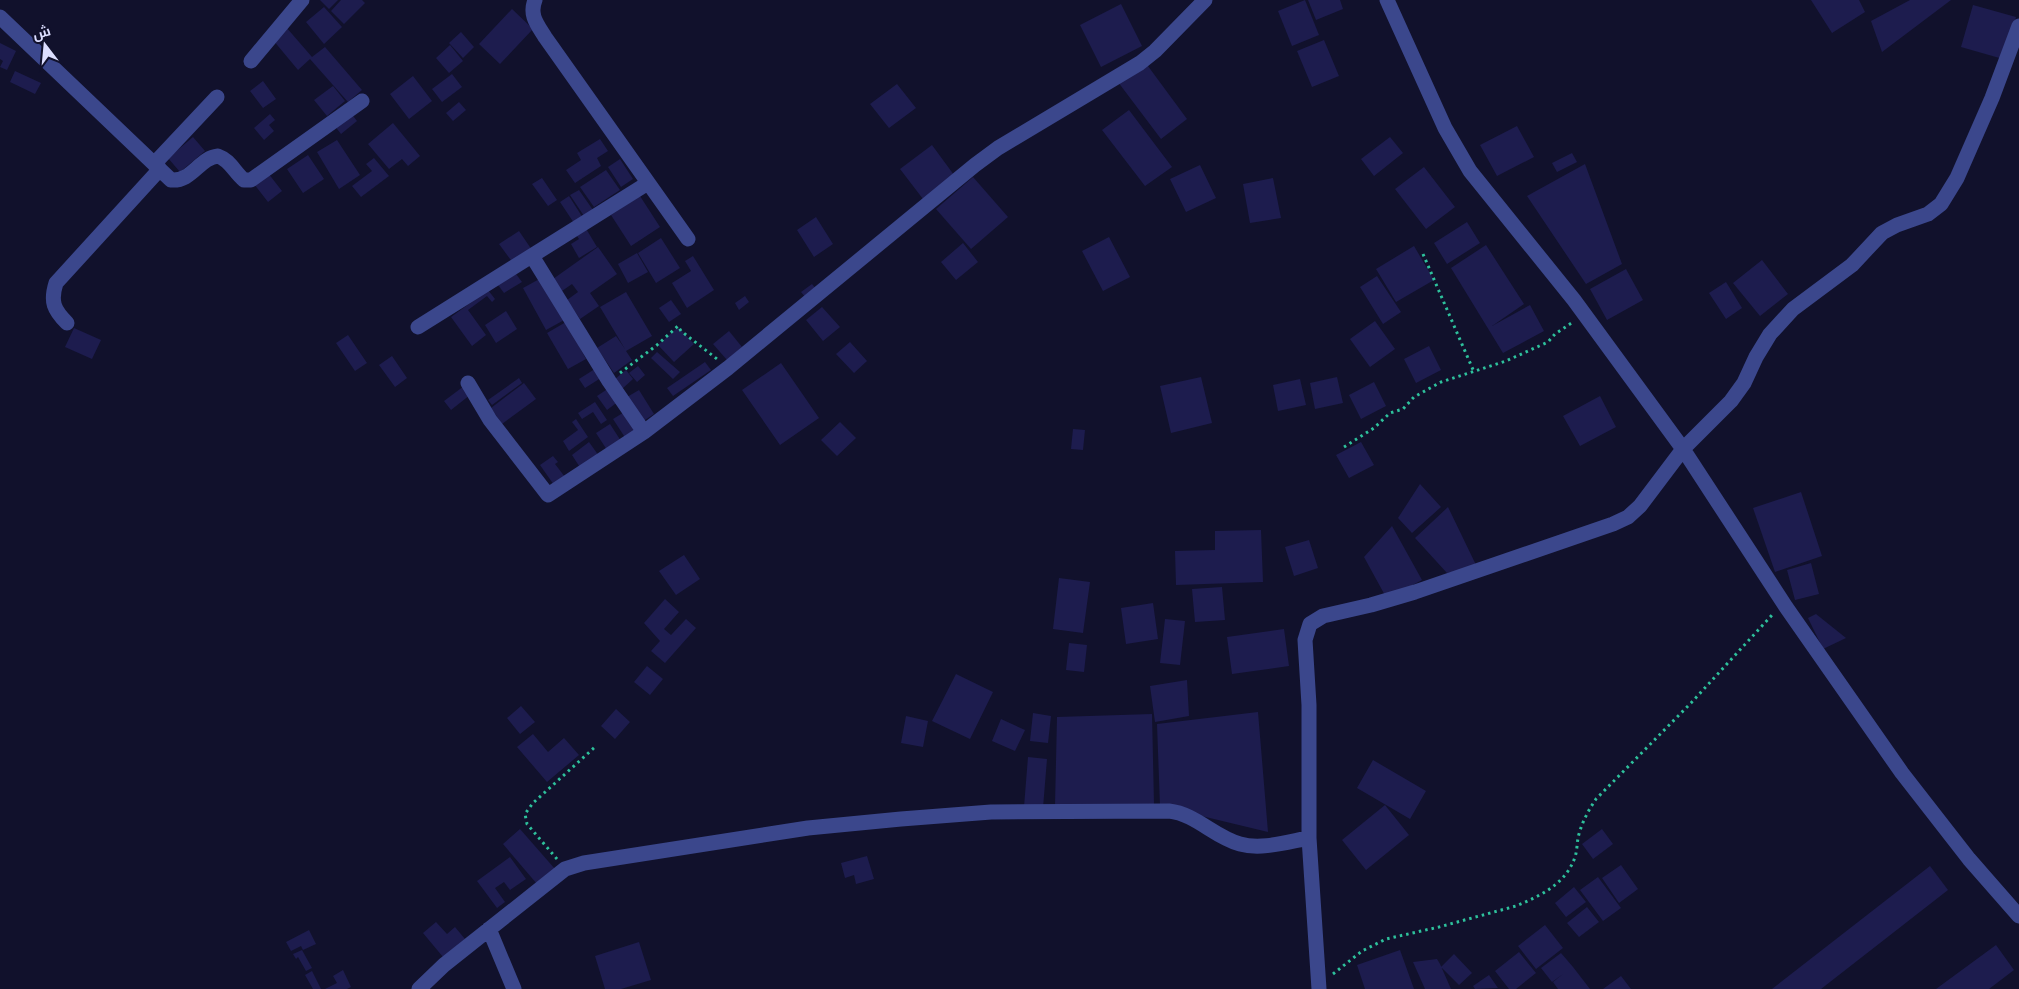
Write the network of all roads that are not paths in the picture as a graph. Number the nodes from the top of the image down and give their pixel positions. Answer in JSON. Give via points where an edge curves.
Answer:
{"nodes":[{"id":1,"x":302,"y":0,"type":"edge"},
{"id":2,"x":535,"y":0,"type":"edge"},
{"id":3,"x":1205,"y":0,"type":"edge"},
{"id":4,"x":1387,"y":0,"type":"edge"},
{"id":5,"x":0,"y":17,"type":"edge"},
{"id":6,"x":2019,"y":26,"type":"edge"},
{"id":7,"x":251,"y":61,"type":"dead end"},
{"id":8,"x":217,"y":97,"type":"dead end"},
{"id":9,"x":362,"y":101,"type":"dead end"},
{"id":10,"x":157,"y":167,"type":"junction"},
{"id":11,"x":648,"y":183,"type":"junction"},
{"id":12,"x":688,"y":238,"type":"dead end"},
{"id":13,"x":532,"y":256,"type":"junction"},
{"id":14,"x":68,"y":323,"type":"dead end"},
{"id":15,"x":418,"y":327,"type":"dead end"},
{"id":16,"x":468,"y":383,"type":"dead end"},
{"id":17,"x":644,"y":432,"type":"junction"},
{"id":18,"x":1683,"y":449,"type":"junction"},
{"id":19,"x":1309,"y":838,"type":"junction"},
{"id":20,"x":2019,"y":916,"type":"edge"},
{"id":21,"x":489,"y":929,"type":"junction"},
{"id":22,"x":1319,"y":988,"type":"edge"},
{"id":23,"x":419,"y":989,"type":"edge"},
{"id":24,"x":514,"y":989,"type":"edge"}],
"edges":[{"from":1,"to":7,"type":"street"},
{"from":2,"to":11,"type":"street","via":[[533,17]]},
{"from":3,"to":17,"type":"street","via":[[1155,52],[975,165],[728,368]]},
{"from":4,"to":18,"type":"street","via":[[1458,152]]},
{"from":5,"to":10,"type":"street"},
{"from":6,"to":18,"type":"street","via":[[1992,98],[1957,178],[1944,199],[1928,214],[1882,233],[1852,265],[1793,309],[1766,340],[1731,401]]},
{"from":8,"to":10,"type":"street"},
{"from":9,"to":10,"type":"street","via":[[248,181],[218,156],[210,158],[182,180],[171,180]]},
{"from":10,"to":14,"type":"street","via":[[56,283],[53,296],[56,312]]},
{"from":11,"to":12,"type":"street"},
{"from":11,"to":13,"type":"street"},
{"from":13,"to":15,"type":"street"},
{"from":13,"to":17,"type":"street"},
{"from":16,"to":17,"type":"street","via":[[490,420],[548,496]]},
{"from":18,"to":19,"type":"street","via":[[1628,517],[1414,592],[1322,616],[1310,624],[1305,640]]},
{"from":18,"to":20,"type":"street","via":[[1784,603],[1920,796]]},
{"from":19,"to":21,"type":"street","via":[[1264,845],[1240,844],[1192,818],[1169,811],[991,812],[808,828],[606,859],[565,869]]},
{"from":19,"to":22,"type":"street"},
{"from":21,"to":23,"type":"street"},
{"from":21,"to":24,"type":"street"}]}
